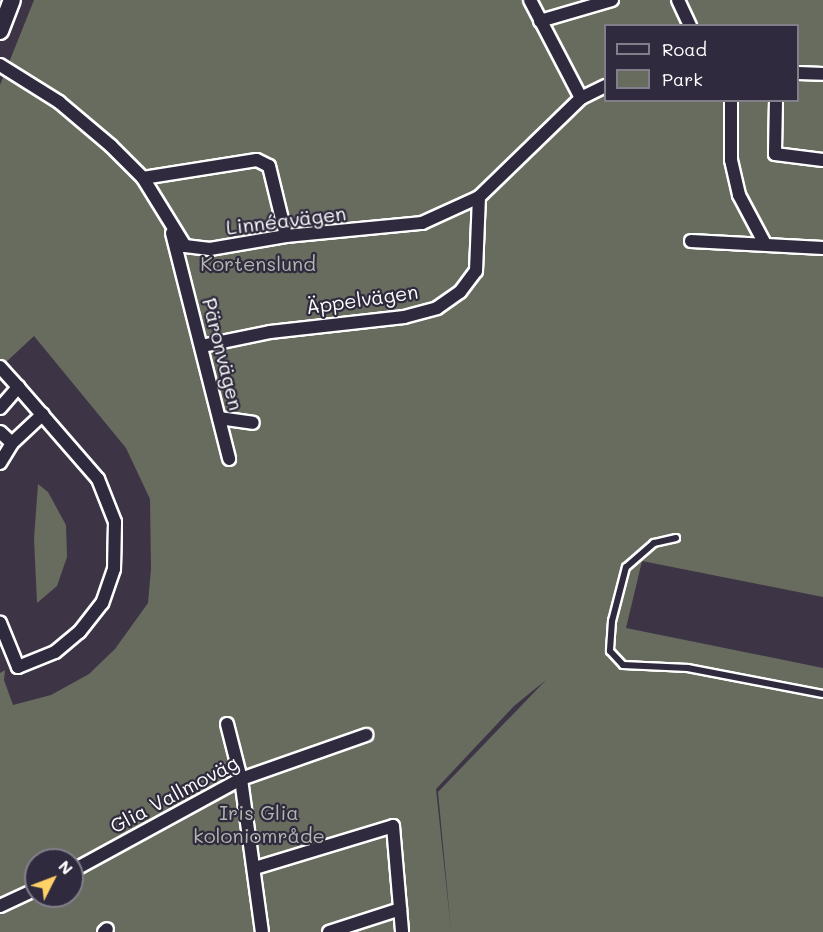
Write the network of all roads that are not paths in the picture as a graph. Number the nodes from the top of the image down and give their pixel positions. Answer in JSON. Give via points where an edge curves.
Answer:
{"nodes":[{"id":1,"x":12,"y":0,"type":"edge"},
{"id":2,"x":530,"y":0,"type":"edge"},
{"id":3,"x":612,"y":0,"type":"edge"},
{"id":4,"x":678,"y":0,"type":"edge"},
{"id":5,"x":540,"y":21,"type":"junction"},
{"id":6,"x":689,"y":24,"type":"edge"},
{"id":7,"x":0,"y":31,"type":"edge"},
{"id":8,"x":0,"y":64,"type":"edge"},
{"id":9,"x":799,"y":73,"type":"edge"},
{"id":10,"x":823,"y":74,"type":"edge"},
{"id":11,"x":604,"y":87,"type":"edge"},
{"id":12,"x":581,"y":98,"type":"junction"},
{"id":13,"x":732,"y":102,"type":"edge"},
{"id":14,"x":776,"y":102,"type":"edge"},
{"id":15,"x":823,"y":160,"type":"edge"},
{"id":16,"x":144,"y":178,"type":"junction"},
{"id":17,"x":479,"y":197,"type":"junction"},
{"id":18,"x":170,"y":225,"type":"junction"},
{"id":19,"x":286,"y":236,"type":"junction"},
{"id":20,"x":691,"y":241,"type":"dead end"},
{"id":21,"x":765,"y":244,"type":"junction"},
{"id":22,"x":823,"y":248,"type":"edge"},
{"id":23,"x":202,"y":346,"type":"junction"},
{"id":24,"x":0,"y":367,"type":"edge"},
{"id":25,"x":18,"y":387,"type":"junction"},
{"id":26,"x":0,"y":408,"type":"edge"},
{"id":27,"x":43,"y":414,"type":"junction"},
{"id":28,"x":219,"y":418,"type":"junction"},
{"id":29,"x":254,"y":423,"type":"dead end"},
{"id":30,"x":0,"y":432,"type":"edge"},
{"id":31,"x":12,"y":443,"type":"junction"},
{"id":32,"x":229,"y":459,"type":"dead end"},
{"id":33,"x":0,"y":463,"type":"edge"},
{"id":34,"x":676,"y":538,"type":"dead end"},
{"id":35,"x":0,"y":623,"type":"edge"},
{"id":36,"x":823,"y":694,"type":"edge"},
{"id":37,"x":227,"y":724,"type":"dead end"},
{"id":38,"x":366,"y":735,"type":"dead end"},
{"id":39,"x":242,"y":779,"type":"junction"},
{"id":40,"x":84,"y":865,"type":"edge"},
{"id":41,"x":255,"y":868,"type":"junction"},
{"id":42,"x":24,"y":895,"type":"edge"},
{"id":43,"x":0,"y":906,"type":"edge"},
{"id":44,"x":400,"y":909,"type":"junction"},
{"id":45,"x":262,"y":932,"type":"edge"},
{"id":46,"x":329,"y":932,"type":"edge"},
{"id":47,"x":402,"y":932,"type":"edge"}],
"edges":[{"from":1,"to":7,"type":"street"},
{"from":2,"to":5,"type":"street"},
{"from":3,"to":5,"type":"street"},
{"from":4,"to":6,"type":"street"},
{"from":5,"to":12,"type":"street"},
{"from":8,"to":16,"type":"street","name":"Linnéavägen","via":[[59,102]]},
{"from":9,"to":10,"type":"street"},
{"from":11,"to":12,"type":"street","name":"Linnéavägen"},
{"from":12,"to":17,"type":"street","name":"Linnéavägen"},
{"from":13,"to":21,"type":"street","via":[[733,171],[739,195]]},
{"from":14,"to":15,"type":"street","via":[[775,154]]},
{"from":16,"to":18,"type":"street","name":"Linnéavägen"},
{"from":16,"to":19,"type":"street","via":[[257,160],[269,166]]},
{"from":17,"to":19,"type":"street","name":"Linnéavägen","via":[[422,223]]},
{"from":17,"to":23,"type":"street","name":"Äppelvägen","via":[[476,271],[460,292],[437,308],[404,317],[270,332]]},
{"from":18,"to":19,"type":"street","name":"Linnéavägen","via":[[185,246],[210,249]]},
{"from":18,"to":23,"type":"street","name":"Päronvägen"},
{"from":20,"to":21,"type":"street"},
{"from":21,"to":22,"type":"street"},
{"from":23,"to":28,"type":"street","name":"Päronvägen"},
{"from":24,"to":25,"type":"street"},
{"from":25,"to":26,"type":"street"},
{"from":25,"to":27,"type":"street"},
{"from":27,"to":31,"type":"street"},
{"from":27,"to":35,"type":"street","via":[[83,458],[102,487],[115,522],[114,569],[102,603],[79,632],[55,652],[18,667]]},
{"from":28,"to":29,"type":"street"},
{"from":28,"to":32,"type":"street","name":"Päronvägen"},
{"from":30,"to":31,"type":"street"},
{"from":31,"to":33,"type":"street"},
{"from":34,"to":36,"type":"lane","via":[[654,543],[627,567],[612,621],[610,651],[623,665],[688,668]]},
{"from":37,"to":39,"type":"street"},
{"from":38,"to":39,"type":"street","name":"Glia Vallmoväg"},
{"from":39,"to":40,"type":"street","name":"Glia Vallmoväg"},
{"from":39,"to":41,"type":"street"},
{"from":41,"to":44,"type":"street","via":[[393,826]]},
{"from":41,"to":45,"type":"street"},
{"from":42,"to":43,"type":"street"},
{"from":44,"to":46,"type":"street"},
{"from":44,"to":47,"type":"street"}]}
